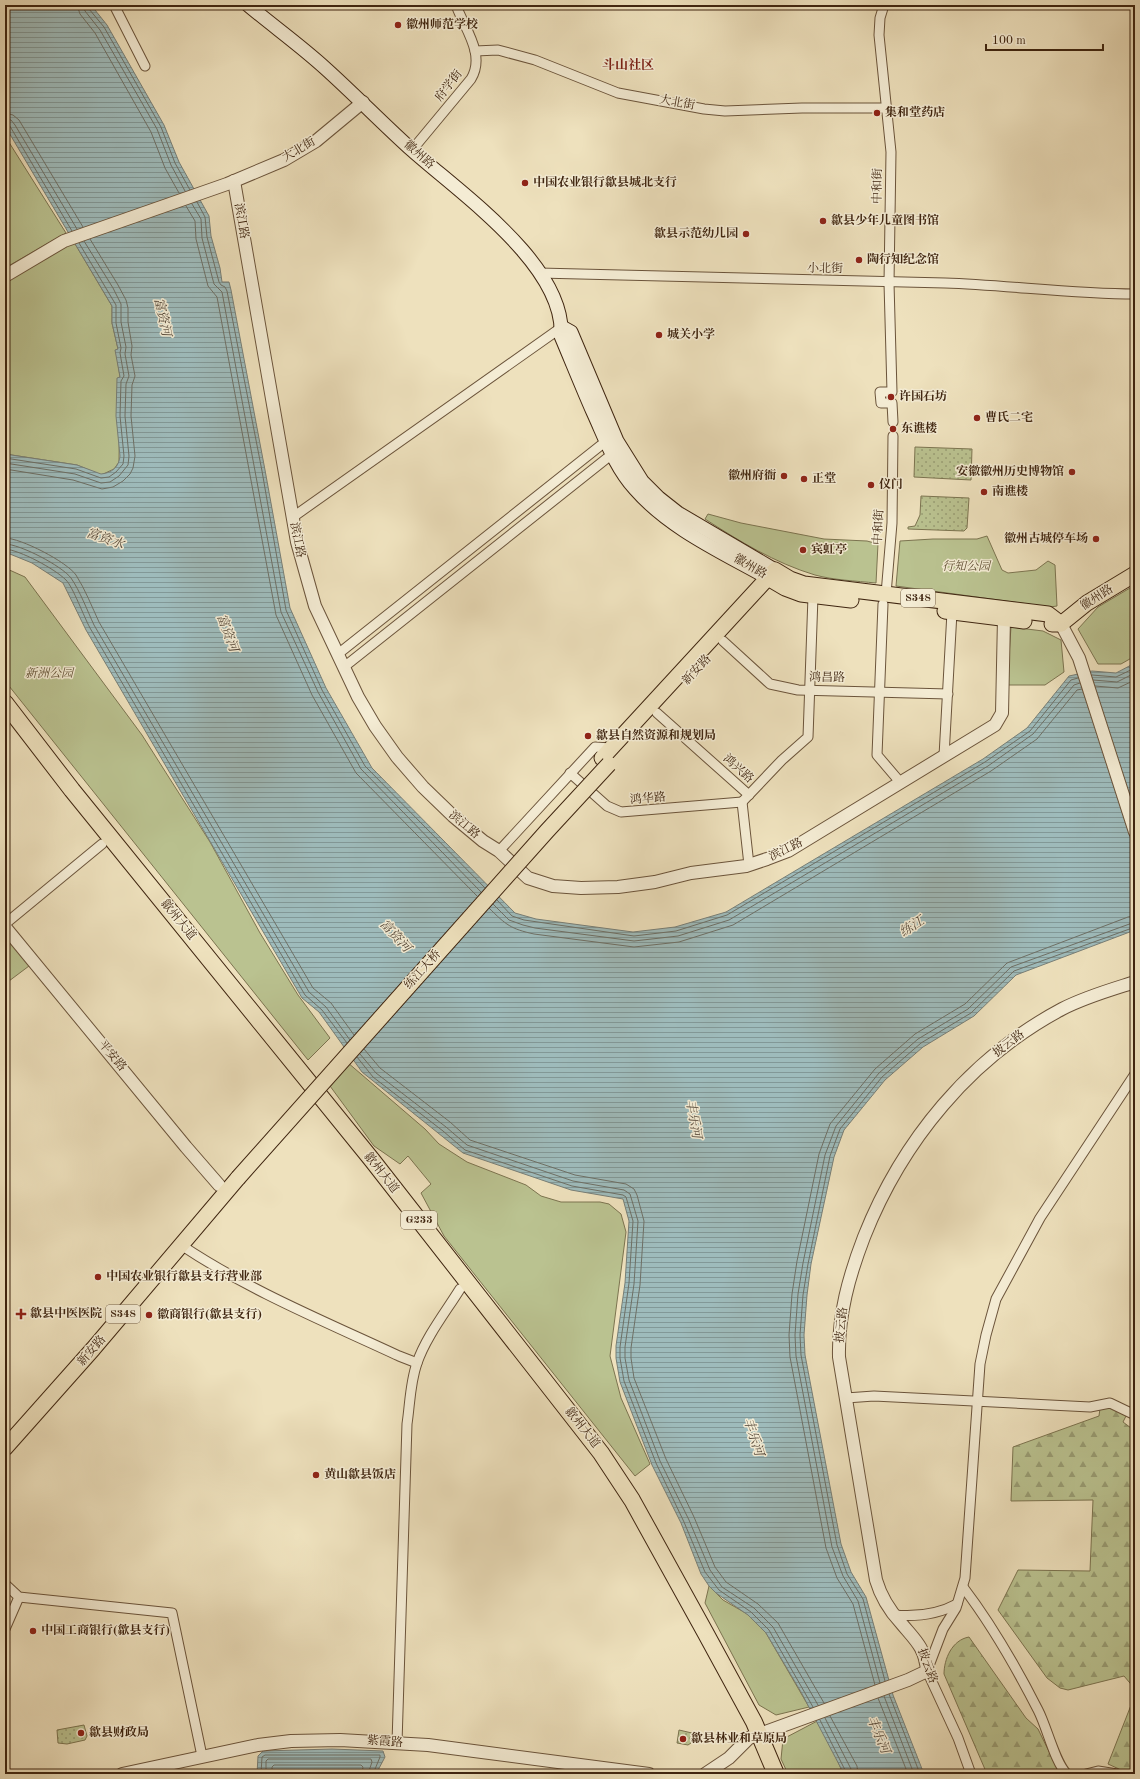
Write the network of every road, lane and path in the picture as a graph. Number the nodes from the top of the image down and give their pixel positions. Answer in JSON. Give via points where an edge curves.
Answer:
{"nodes":[{"id":1,"x":114,"y":5,"type":"edge"},
{"id":2,"x":248,"y":5,"type":"edge"},
{"id":3,"x":456,"y":5,"type":"edge"},
{"id":4,"x":884,"y":5,"type":"edge"},
{"id":5,"x":475,"y":51,"type":"junction"},
{"id":6,"x":145,"y":66,"type":"dead end"},
{"id":7,"x":363,"y":102,"type":"junction"},
{"id":8,"x":887,"y":108,"type":"junction"},
{"id":9,"x":412,"y":150,"type":"junction"},
{"id":10,"x":230,"y":183,"type":"junction"},
{"id":11,"x":539,"y":273,"type":"junction"},
{"id":12,"x":5,"y":276,"type":"edge"},
{"id":13,"x":890,"y":283,"type":"junction"},
{"id":14,"x":1135,"y":294,"type":"edge"},
{"id":15,"x":562,"y":327,"type":"junction"},
{"id":16,"x":893,"y":422,"type":"dead end"},
{"id":17,"x":893,"y":436,"type":"dead end"},
{"id":18,"x":610,"y":438,"type":"junction"},
{"id":19,"x":616,"y":451,"type":"junction"},
{"id":20,"x":293,"y":517,"type":"junction"},
{"id":21,"x":1135,"y":574,"type":"edge"},
{"id":22,"x":776,"y":576,"type":"junction"},
{"id":23,"x":813,"y":596,"type":"junction"},
{"id":24,"x":885,"y":599,"type":"junction"},
{"id":25,"x":952,"y":612,"type":"junction"},
{"id":26,"x":1004,"y":618,"type":"junction"},
{"id":27,"x":1061,"y":624,"type":"junction"},
{"id":28,"x":723,"y":642,"type":"junction"},
{"id":29,"x":338,"y":654,"type":"junction"},
{"id":30,"x":344,"y":667,"type":"junction"},
{"id":31,"x":810,"y":690,"type":"junction"},
{"id":32,"x":880,"y":692,"type":"junction"},
{"id":33,"x":948,"y":694,"type":"junction"},
{"id":34,"x":5,"y":703,"type":"edge"},
{"id":35,"x":657,"y":712,"type":"junction"},
{"id":36,"x":5,"y":720,"type":"edge"},
{"id":37,"x":607,"y":756,"type":"junction"},
{"id":38,"x":944,"y":756,"type":"junction"},
{"id":39,"x":570,"y":773,"type":"junction"},
{"id":40,"x":900,"y":782,"type":"junction"},
{"id":41,"x":746,"y":799,"type":"junction"},
{"id":42,"x":1135,"y":832,"type":"edge"},
{"id":43,"x":102,"y":844,"type":"junction"},
{"id":44,"x":499,"y":851,"type":"junction"},
{"id":45,"x":750,"y":865,"type":"junction"},
{"id":46,"x":5,"y":926,"type":"edge"},
{"id":47,"x":1135,"y":982,"type":"edge"},
{"id":48,"x":1135,"y":1074,"type":"edge"},
{"id":49,"x":235,"y":1174,"type":"junction"},
{"id":50,"x":219,"y":1185,"type":"junction"},
{"id":51,"x":181,"y":1245,"type":"junction"},
{"id":52,"x":460,"y":1289,"type":"junction"},
{"id":53,"x":417,"y":1363,"type":"junction"},
{"id":54,"x":846,"y":1398,"type":"junction"},
{"id":55,"x":977,"y":1400,"type":"junction"},
{"id":56,"x":1135,"y":1415,"type":"edge"},
{"id":57,"x":5,"y":1433,"type":"edge"},
{"id":58,"x":5,"y":1448,"type":"edge"},
{"id":59,"x":5,"y":1584,"type":"edge"},
{"id":60,"x":963,"y":1587,"type":"junction"},
{"id":61,"x":19,"y":1597,"type":"junction"},
{"id":62,"x":957,"y":1604,"type":"junction"},
{"id":63,"x":894,"y":1615,"type":"junction"},
{"id":64,"x":5,"y":1629,"type":"edge"},
{"id":65,"x":927,"y":1672,"type":"junction"},
{"id":66,"x":754,"y":1736,"type":"junction"},
{"id":67,"x":397,"y":1743,"type":"junction"},
{"id":68,"x":202,"y":1756,"type":"junction"},
{"id":69,"x":177,"y":1768,"type":"edge"},
{"id":70,"x":122,"y":1774,"type":"edge"},
{"id":71,"x":650,"y":1774,"type":"edge"},
{"id":72,"x":705,"y":1774,"type":"edge"},
{"id":73,"x":764,"y":1774,"type":"edge"},
{"id":74,"x":776,"y":1774,"type":"edge"},
{"id":75,"x":971,"y":1774,"type":"edge"},
{"id":76,"x":1067,"y":1774,"type":"edge"},
{"id":77,"x":1086,"y":1774,"type":"edge"},
{"id":78,"x":1117,"y":1774,"type":"edge"}],
"edges":[{"from":1,"to":6,"type":"street"},
{"from":2,"to":7,"type":"main road","name":"徽州路"},
{"from":3,"to":5,"type":"street","name":"府学街"},
{"from":4,"to":8,"type":"street","name":"中和街","via":[[879,35]]},
{"from":5,"to":8,"type":"street","name":"大北街","via":[[498,50],[535,60],[618,93],[704,109],[725,111]]},
{"from":5,"to":9,"type":"street","name":"府学街","via":[[476,66],[471,79]]},
{"from":7,"to":9,"type":"main road","name":"徽州路"},
{"from":7,"to":10,"type":"street","name":"大北街","via":[[316,141],[297,153]]},
{"from":8,"to":13,"type":"street","name":"中和街","via":[[891,152]]},
{"from":9,"to":11,"type":"main road","name":"徽州路","via":[[499,226],[525,253]]},
{"from":10,"to":12,"type":"street","name":"大北街","via":[[64,241]]},
{"from":10,"to":20,"type":"street","name":"滨江路"},
{"from":11,"to":13,"type":"street","name":"小北街"},
{"from":11,"to":15,"type":"main road","name":"徽州路","via":[[556,305]]},
{"from":13,"to":14,"type":"street","name":"小北街","via":[[945,283],[1100,294]]},
{"from":13,"to":16,"type":"street","name":"中和街","via":[[892,392],[880,392],[880,397],[881,403],[892,402]]},
{"from":15,"to":18,"type":"main road","name":"徽州路","via":[[561,336]]},
{"from":15,"to":20,"type":"street"},
{"from":17,"to":24,"type":"street","name":"中和街","via":[[892,523]]},
{"from":18,"to":19,"type":"main road","name":"徽州路"},
{"from":18,"to":29,"type":"street"},
{"from":19,"to":22,"type":"main road","name":"徽州路","via":[[642,481],[669,506]]},
{"from":19,"to":30,"type":"street"},
{"from":20,"to":29,"type":"street","name":"滨江路","via":[[308,585]]},
{"from":21,"to":27,"type":"main road","name":"徽州路","via":[[1087,603]]},
{"from":22,"to":23,"type":"main road","name":"徽州路","number":"S348","via":[[793,591]]},
{"from":22,"to":24,"type":"main road","name":"徽州路","number":"S348","via":[[804,584]]},
{"from":22,"to":28,"type":"main road","name":"新安路","number":"S348"},
{"from":22,"to":37,"type":"main road","name":"新安路","number":"S348"},
{"from":23,"to":24,"type":"main road","name":"徽州路","number":"S348"},
{"from":23,"to":31,"type":"street"},
{"from":24,"to":25,"type":"main road","name":"徽州路","number":"S348"},
{"from":24,"to":27,"type":"main road","name":"徽州路","number":"S348","via":[[1048,614]]},
{"from":24,"to":32,"type":"street","name":"中和街"},
{"from":25,"to":26,"type":"main road","name":"徽州路","number":"S348"},
{"from":25,"to":33,"type":"street"},
{"from":26,"to":27,"type":"main road","name":"徽州路","number":"S348"},
{"from":26,"to":38,"type":"street","name":"滨江路","via":[[1001,717],[984,733]]},
{"from":27,"to":42,"type":"street","via":[[1079,658]]},
{"from":28,"to":31,"type":"street","name":"鸿昌路","via":[[770,684],[786,689]]},
{"from":28,"to":35,"type":"main road","name":"新安路","number":"S348"},
{"from":29,"to":30,"type":"street","name":"滨江路"},
{"from":30,"to":44,"type":"street","name":"滨江路","via":[[375,726],[410,772],[453,816],[482,841]]},
{"from":31,"to":32,"type":"street","name":"鸿昌路"},
{"from":31,"to":41,"type":"street","via":[[808,737],[782,760]]},
{"from":32,"to":33,"type":"street","name":"鸿昌路"},
{"from":32,"to":40,"type":"street","name":"中和街","via":[[877,755]]},
{"from":33,"to":38,"type":"street"},
{"from":34,"to":66,"type":"highway","name":"歙州大道","number":"G233","via":[[72,790],[372,1160],[601,1453],[636,1507],[713,1646]]},
{"from":35,"to":37,"type":"main road","name":"新安路","number":"S348"},
{"from":35,"to":41,"type":"street","name":"鸿兴路"},
{"from":36,"to":43,"type":"highway","name":"歙州大道","number":"G233"},
{"from":37,"to":39,"type":"street","via":[[594,747]]},
{"from":37,"to":49,"type":"main road","name":"练江大桥","number":"S348","bridge":true,"via":[[537,843]]},
{"from":38,"to":40,"type":"street","name":"滨江路"},
{"from":39,"to":41,"type":"street","name":"鸿华路","via":[[607,806],[621,812]]},
{"from":39,"to":44,"type":"street"},
{"from":40,"to":45,"type":"street","name":"滨江路","via":[[788,851]]},
{"from":41,"to":45,"type":"street","name":"鸿兴路"},
{"from":43,"to":46,"type":"street"},
{"from":43,"to":52,"type":"highway","name":"歙州大道","number":"G233"},
{"from":44,"to":45,"type":"street","name":"滨江路","via":[[528,878],[536,882],[581,888],[637,885],[691,873]]},
{"from":46,"to":50,"type":"street","name":"平安路"},
{"from":47,"to":54,"type":"street","name":"披云路","via":[[1079,1001],[1025,1032],[962,1083],[923,1129],[897,1168],[877,1207],[847,1289],[840,1322],[839,1344]]},
{"from":48,"to":55,"type":"street","via":[[1040,1218],[996,1299],[980,1364]]},
{"from":49,"to":50,"type":"main road","name":"新安路","number":"S348"},
{"from":49,"to":51,"type":"main road","name":"新安路","number":"S348"},
{"from":50,"to":57,"type":"main road","name":"新安路","number":"S348","via":[[86,1343]]},
{"from":51,"to":53,"type":"street","via":[[277,1299]]},
{"from":51,"to":58,"type":"main road","name":"新安路","number":"S348","via":[[94,1349]]},
{"from":52,"to":53,"type":"street","via":[[424,1345]]},
{"from":52,"to":66,"type":"highway","name":"歙州大道","number":"G233","via":[[613,1488]]},
{"from":53,"to":67,"type":"street","via":[[412,1381],[407,1424]]},
{"from":54,"to":55,"type":"street","via":[[874,1396]]},
{"from":54,"to":63,"type":"street","name":"披云路","via":[[876,1580]]},
{"from":55,"to":56,"type":"street","via":[[1090,1407],[1110,1403]]},
{"from":55,"to":60,"type":"street","via":[[967,1570]]},
{"from":59,"to":61,"type":"street"},
{"from":60,"to":62,"type":"street"},
{"from":60,"to":76,"type":"street","via":[[987,1618],[1035,1705],[1061,1766]]},
{"from":61,"to":64,"type":"street"},
{"from":61,"to":68,"type":"street","via":[[172,1613]]},
{"from":62,"to":63,"type":"street","via":[[933,1614]]},
{"from":62,"to":65,"type":"street","via":[[943,1629]]},
{"from":63,"to":65,"type":"street","name":"披云路","via":[[920,1645],[925,1656]]},
{"from":65,"to":66,"type":"street"},
{"from":65,"to":75,"type":"street","name":"披云路","via":[[958,1738]]},
{"from":66,"to":72,"type":"street","via":[[729,1758]]},
{"from":66,"to":73,"type":"highway","name":"歙州大道","number":"G233"},
{"from":66,"to":74,"type":"highway","name":"歙州大道","number":"G233"},
{"from":67,"to":68,"type":"street","name":"紫霞路","via":[[291,1741],[258,1744]]},
{"from":67,"to":71,"type":"street","name":"紫霞路"},
{"from":68,"to":69,"type":"street","name":"紫霞路"},
{"from":69,"to":70,"type":"street","name":"紫霞路"},
{"from":77,"to":78,"type":"street","via":[[1098,1771]]}]}
